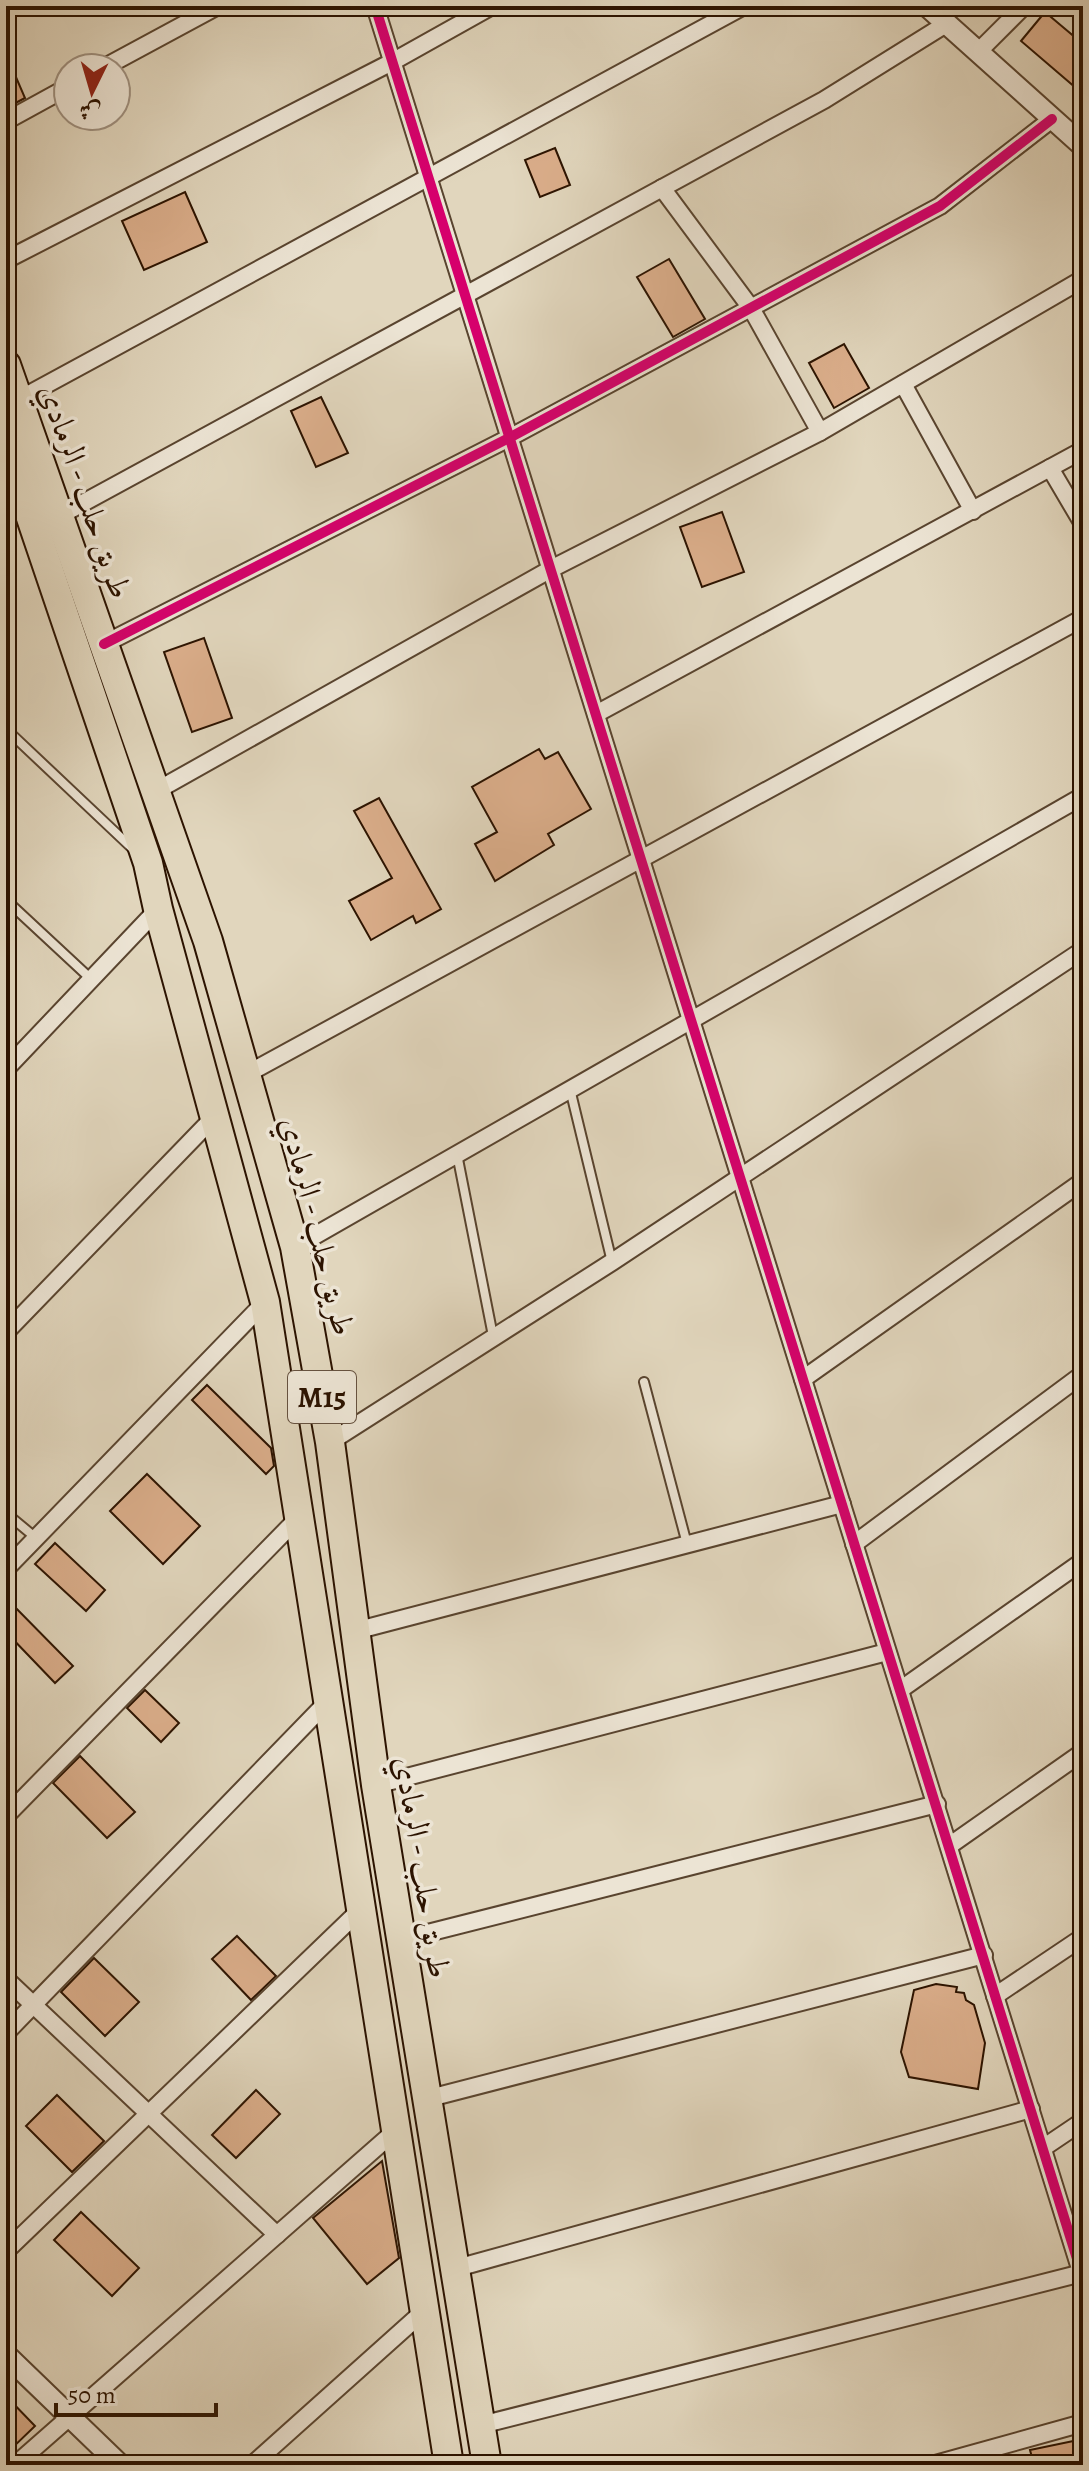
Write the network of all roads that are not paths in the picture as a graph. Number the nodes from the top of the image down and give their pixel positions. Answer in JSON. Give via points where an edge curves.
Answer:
{"nodes":[{"id":1,"x":218,"y":6,"type":"edge"},
{"id":2,"x":375,"y":6,"type":"edge"},
{"id":3,"x":492,"y":6,"type":"edge"},
{"id":4,"x":744,"y":6,"type":"edge"},
{"id":5,"x":927,"y":6,"type":"edge"},
{"id":6,"x":1024,"y":6,"type":"edge"},
{"id":7,"x":946,"y":24,"type":"junction"},
{"id":8,"x":132,"y":52,"type":"edge"},
{"id":9,"x":978,"y":52,"type":"junction"},
{"id":10,"x":392,"y":62,"type":"junction"},
{"id":11,"x":52,"y":96,"type":"edge"},
{"id":12,"x":1052,"y":119,"type":"junction"},
{"id":13,"x":6,"y":121,"type":"edge"},
{"id":14,"x":1083,"y":146,"type":"edge"},
{"id":15,"x":429,"y":178,"type":"junction"},
{"id":16,"x":662,"y":188,"type":"junction"},
{"id":17,"x":6,"y":260,"type":"edge"},
{"id":18,"x":1083,"y":279,"type":"edge"},
{"id":19,"x":465,"y":294,"type":"junction"},
{"id":20,"x":751,"y":308,"type":"junction"},
{"id":21,"x":6,"y":365,"type":"edge"},
{"id":22,"x":903,"y":384,"type":"junction"},
{"id":23,"x":18,"y":400,"type":"junction"},
{"id":24,"x":820,"y":432,"type":"junction"},
{"id":25,"x":509,"y":438,"type":"junction"},
{"id":26,"x":6,"y":444,"type":"edge"},
{"id":27,"x":1083,"y":450,"type":"edge"},
{"id":28,"x":1050,"y":468,"type":"junction"},
{"id":29,"x":973,"y":511,"type":"junction"},
{"id":30,"x":59,"y":516,"type":"junction"},
{"id":31,"x":1083,"y":524,"type":"edge"},
{"id":32,"x":551,"y":569,"type":"junction"},
{"id":33,"x":1083,"y":619,"type":"edge"},
{"id":34,"x":104,"y":644,"type":"junction"},
{"id":35,"x":596,"y":714,"type":"junction"},
{"id":36,"x":6,"y":729,"type":"edge"},
{"id":37,"x":156,"y":791,"type":"junction"},
{"id":38,"x":1083,"y":796,"type":"edge"},
{"id":39,"x":639,"y":857,"type":"junction"},
{"id":40,"x":148,"y":863,"type":"junction"},
{"id":41,"x":6,"y":900,"type":"edge"},
{"id":42,"x":158,"y":909,"type":"junction"},
{"id":43,"x":1083,"y":950,"type":"edge"},
{"id":44,"x":91,"y":979,"type":"junction"},
{"id":45,"x":690,"y":1018,"type":"junction"},
{"id":46,"x":6,"y":1069,"type":"edge"},
{"id":47,"x":245,"y":1075,"type":"junction"},
{"id":48,"x":570,"y":1089,"type":"junction"},
{"id":49,"x":216,"y":1115,"type":"junction"},
{"id":50,"x":457,"y":1154,"type":"junction"},
{"id":51,"x":740,"y":1176,"type":"junction"},
{"id":52,"x":1083,"y":1181,"type":"edge"},
{"id":53,"x":295,"y":1247,"type":"junction"},
{"id":54,"x":612,"y":1262,"type":"junction"},
{"id":55,"x":265,"y":1302,"type":"junction"},
{"id":56,"x":6,"y":1332,"type":"edge"},
{"id":57,"x":494,"y":1337,"type":"junction"},
{"id":58,"x":1083,"y":1374,"type":"edge"},
{"id":59,"x":803,"y":1379,"type":"junction"},
{"id":60,"x":644,"y":1382,"type":"dead end"},
{"id":61,"x":330,"y":1442,"type":"junction"},
{"id":62,"x":842,"y":1504,"type":"junction"},
{"id":63,"x":6,"y":1513,"type":"edge"},
{"id":64,"x":301,"y":1515,"type":"junction"},
{"id":65,"x":36,"y":1538,"type":"junction"},
{"id":66,"x":687,"y":1544,"type":"junction"},
{"id":67,"x":854,"y":1544,"type":"junction"},
{"id":68,"x":1083,"y":1561,"type":"edge"},
{"id":69,"x":6,"y":1569,"type":"edge"},
{"id":70,"x":355,"y":1631,"type":"junction"},
{"id":71,"x":887,"y":1652,"type":"junction"},
{"id":72,"x":900,"y":1690,"type":"junction"},
{"id":73,"x":330,"y":1699,"type":"junction"},
{"id":74,"x":1083,"y":1752,"type":"edge"},
{"id":75,"x":376,"y":1785,"type":"junction"},
{"id":76,"x":937,"y":1804,"type":"junction"},
{"id":77,"x":6,"y":1816,"type":"edge"},
{"id":78,"x":949,"y":1846,"type":"junction"},
{"id":79,"x":359,"y":1911,"type":"junction"},
{"id":80,"x":1083,"y":1937,"type":"edge"},
{"id":81,"x":400,"y":1940,"type":"junction"},
{"id":82,"x":984,"y":1955,"type":"junction"},
{"id":83,"x":6,"y":1979,"type":"edge"},
{"id":84,"x":995,"y":1996,"type":"junction"},
{"id":85,"x":34,"y":2005,"type":"junction"},
{"id":86,"x":6,"y":2033,"type":"edge"},
{"id":87,"x":426,"y":2099,"type":"junction"},
{"id":88,"x":1031,"y":2109,"type":"junction"},
{"id":89,"x":149,"y":2113,"type":"junction"},
{"id":90,"x":1083,"y":2121,"type":"edge"},
{"id":91,"x":394,"y":2132,"type":"junction"},
{"id":92,"x":1043,"y":2148,"type":"junction"},
{"id":93,"x":277,"y":2235,"type":"junction"},
{"id":94,"x":6,"y":2251,"type":"edge"},
{"id":95,"x":457,"y":2268,"type":"junction"},
{"id":96,"x":1082,"y":2276,"type":"edge"},
{"id":97,"x":424,"y":2311,"type":"junction"},
{"id":98,"x":6,"y":2355,"type":"edge"},
{"id":99,"x":70,"y":2417,"type":"junction"},
{"id":100,"x":1083,"y":2423,"type":"edge"},
{"id":101,"x":481,"y":2425,"type":"junction"},
{"id":102,"x":15,"y":2465,"type":"edge"},
{"id":103,"x":120,"y":2465,"type":"edge"},
{"id":104,"x":252,"y":2465,"type":"edge"},
{"id":105,"x":449,"y":2465,"type":"edge"},
{"id":106,"x":487,"y":2465,"type":"edge"},
{"id":107,"x":932,"y":2465,"type":"edge"}],
"edges":[{"from":1,"to":8,"type":"street"},
{"from":2,"to":10,"type":"street"},
{"from":3,"to":10,"type":"street"},
{"from":4,"to":15,"type":"street"},
{"from":5,"to":7,"type":"street"},
{"from":6,"to":9,"type":"street"},
{"from":7,"to":9,"type":"street"},
{"from":7,"to":16,"type":"street","via":[[824,100]]},
{"from":9,"to":12,"type":"street"},
{"from":10,"to":15,"type":"street"},
{"from":10,"to":17,"type":"street"},
{"from":11,"to":13,"type":"street"},
{"from":12,"to":14,"type":"street"},
{"from":12,"to":20,"type":"street","via":[[940,206]]},
{"from":15,"to":19,"type":"street"},
{"from":15,"to":23,"type":"street"},
{"from":16,"to":19,"type":"street"},
{"from":16,"to":20,"type":"street"},
{"from":18,"to":22,"type":"street"},
{"from":19,"to":25,"type":"street"},
{"from":19,"to":30,"type":"street"},
{"from":20,"to":24,"type":"street"},
{"from":20,"to":25,"type":"street"},
{"from":21,"to":23,"type":"highway","name":"طريق حلب - الرمادي","number":"M15"},
{"from":22,"to":24,"type":"street"},
{"from":22,"to":29,"type":"street"},
{"from":23,"to":30,"type":"highway","name":"طريق حلب - الرمادي","number":"M15"},
{"from":24,"to":32,"type":"street"},
{"from":25,"to":32,"type":"street"},
{"from":25,"to":34,"type":"street"},
{"from":26,"to":40,"type":"highway","name":"طريق حلب - الرمادي","number":"M15"},
{"from":27,"to":28,"type":"street"},
{"from":28,"to":29,"type":"street"},
{"from":28,"to":31,"type":"street"},
{"from":29,"to":35,"type":"street"},
{"from":30,"to":34,"type":"highway","name":"طريق حلب - الرمادي","number":"M15"},
{"from":32,"to":35,"type":"street"},
{"from":32,"to":37,"type":"street"},
{"from":33,"to":39,"type":"street"},
{"from":34,"to":37,"type":"highway","name":"طريق حلب - الرمادي","number":"M15"},
{"from":35,"to":39,"type":"street"},
{"from":36,"to":40,"type":"lane"},
{"from":37,"to":47,"type":"highway","name":"طريق حلب - الرمادي","number":"M15","via":[[208,941]]},
{"from":38,"to":45,"type":"street"},
{"from":39,"to":45,"type":"street"},
{"from":39,"to":47,"type":"street"},
{"from":40,"to":42,"type":"highway","name":"طريق حلب - الرمادي","number":"M15"},
{"from":41,"to":44,"type":"lane"},
{"from":42,"to":44,"type":"street"},
{"from":42,"to":49,"type":"highway","name":"طريق حلب - الرمادي","number":"M15"},
{"from":43,"to":51,"type":"street"},
{"from":44,"to":46,"type":"street"},
{"from":45,"to":48,"type":"street"},
{"from":45,"to":51,"type":"street"},
{"from":47,"to":53,"type":"highway","name":"طريق حلب - الرمادي","number":"M15"},
{"from":48,"to":50,"type":"street"},
{"from":48,"to":54,"type":"lane"},
{"from":49,"to":55,"type":"highway","name":"طريق حلب - الرمادي","number":"M15"},
{"from":49,"to":56,"type":"street"},
{"from":50,"to":53,"type":"street"},
{"from":50,"to":57,"type":"lane"},
{"from":51,"to":54,"type":"street"},
{"from":51,"to":59,"type":"street"},
{"from":52,"to":59,"type":"street"},
{"from":53,"to":61,"type":"highway","name":"طريق حلب - الرمادي","number":"M15"},
{"from":54,"to":57,"type":"street"},
{"from":55,"to":64,"type":"highway","name":"طريق حلب - الرمادي","number":"M15"},
{"from":55,"to":65,"type":"street"},
{"from":57,"to":61,"type":"street"},
{"from":58,"to":67,"type":"street"},
{"from":59,"to":62,"type":"street"},
{"from":60,"to":66,"type":"lane"},
{"from":61,"to":70,"type":"highway","name":"طريق حلب - الرمادي","number":"M15"},
{"from":62,"to":66,"type":"street"},
{"from":62,"to":67,"type":"street"},
{"from":63,"to":65,"type":"lane"},
{"from":64,"to":73,"type":"highway","name":"طريق حلب - الرمادي","number":"M15"},
{"from":64,"to":77,"type":"street"},
{"from":65,"to":69,"type":"street"},
{"from":66,"to":70,"type":"street"},
{"from":67,"to":71,"type":"street"},
{"from":68,"to":72,"type":"street"},
{"from":70,"to":75,"type":"highway","name":"طريق حلب - الرمادي","number":"M15"},
{"from":71,"to":72,"type":"street"},
{"from":71,"to":75,"type":"street"},
{"from":72,"to":76,"type":"street"},
{"from":73,"to":79,"type":"highway","name":"طريق حلب - الرمادي","number":"M15"},
{"from":73,"to":85,"type":"street"},
{"from":74,"to":78,"type":"street"},
{"from":75,"to":81,"type":"highway","name":"طريق حلب - الرمادي","number":"M15"},
{"from":76,"to":78,"type":"street"},
{"from":76,"to":81,"type":"street"},
{"from":78,"to":82,"type":"street"},
{"from":79,"to":89,"type":"street"},
{"from":79,"to":91,"type":"highway","name":"طريق حلب - الرمادي","number":"M15"},
{"from":80,"to":84,"type":"street"},
{"from":81,"to":87,"type":"highway","name":"طريق حلب - الرمادي","number":"M15"},
{"from":82,"to":84,"type":"street"},
{"from":82,"to":87,"type":"street"},
{"from":83,"to":85,"type":"street"},
{"from":84,"to":88,"type":"street"},
{"from":85,"to":86,"type":"street"},
{"from":85,"to":89,"type":"street"},
{"from":87,"to":95,"type":"highway","name":"طريق حلب - الرمادي","number":"M15"},
{"from":88,"to":92,"type":"street"},
{"from":88,"to":95,"type":"street"},
{"from":89,"to":93,"type":"street"},
{"from":89,"to":94,"type":"street"},
{"from":90,"to":92,"type":"street"},
{"from":91,"to":93,"type":"street"},
{"from":91,"to":97,"type":"highway","name":"طريق حلب - الرمادي","number":"M15"},
{"from":92,"to":96,"type":"street"},
{"from":93,"to":99,"type":"street"},
{"from":95,"to":101,"type":"highway","name":"طريق حلب - الرمادي","number":"M15"},
{"from":96,"to":101,"type":"street"},
{"from":97,"to":104,"type":"street"},
{"from":97,"to":105,"type":"highway","name":"طريق حلب - الرمادي","number":"M15"},
{"from":98,"to":99,"type":"street"},
{"from":99,"to":102,"type":"street"},
{"from":99,"to":103,"type":"street"},
{"from":100,"to":107,"type":"street"},
{"from":101,"to":106,"type":"highway","name":"طريق حلب - الرمادي","number":"M15"}]}
